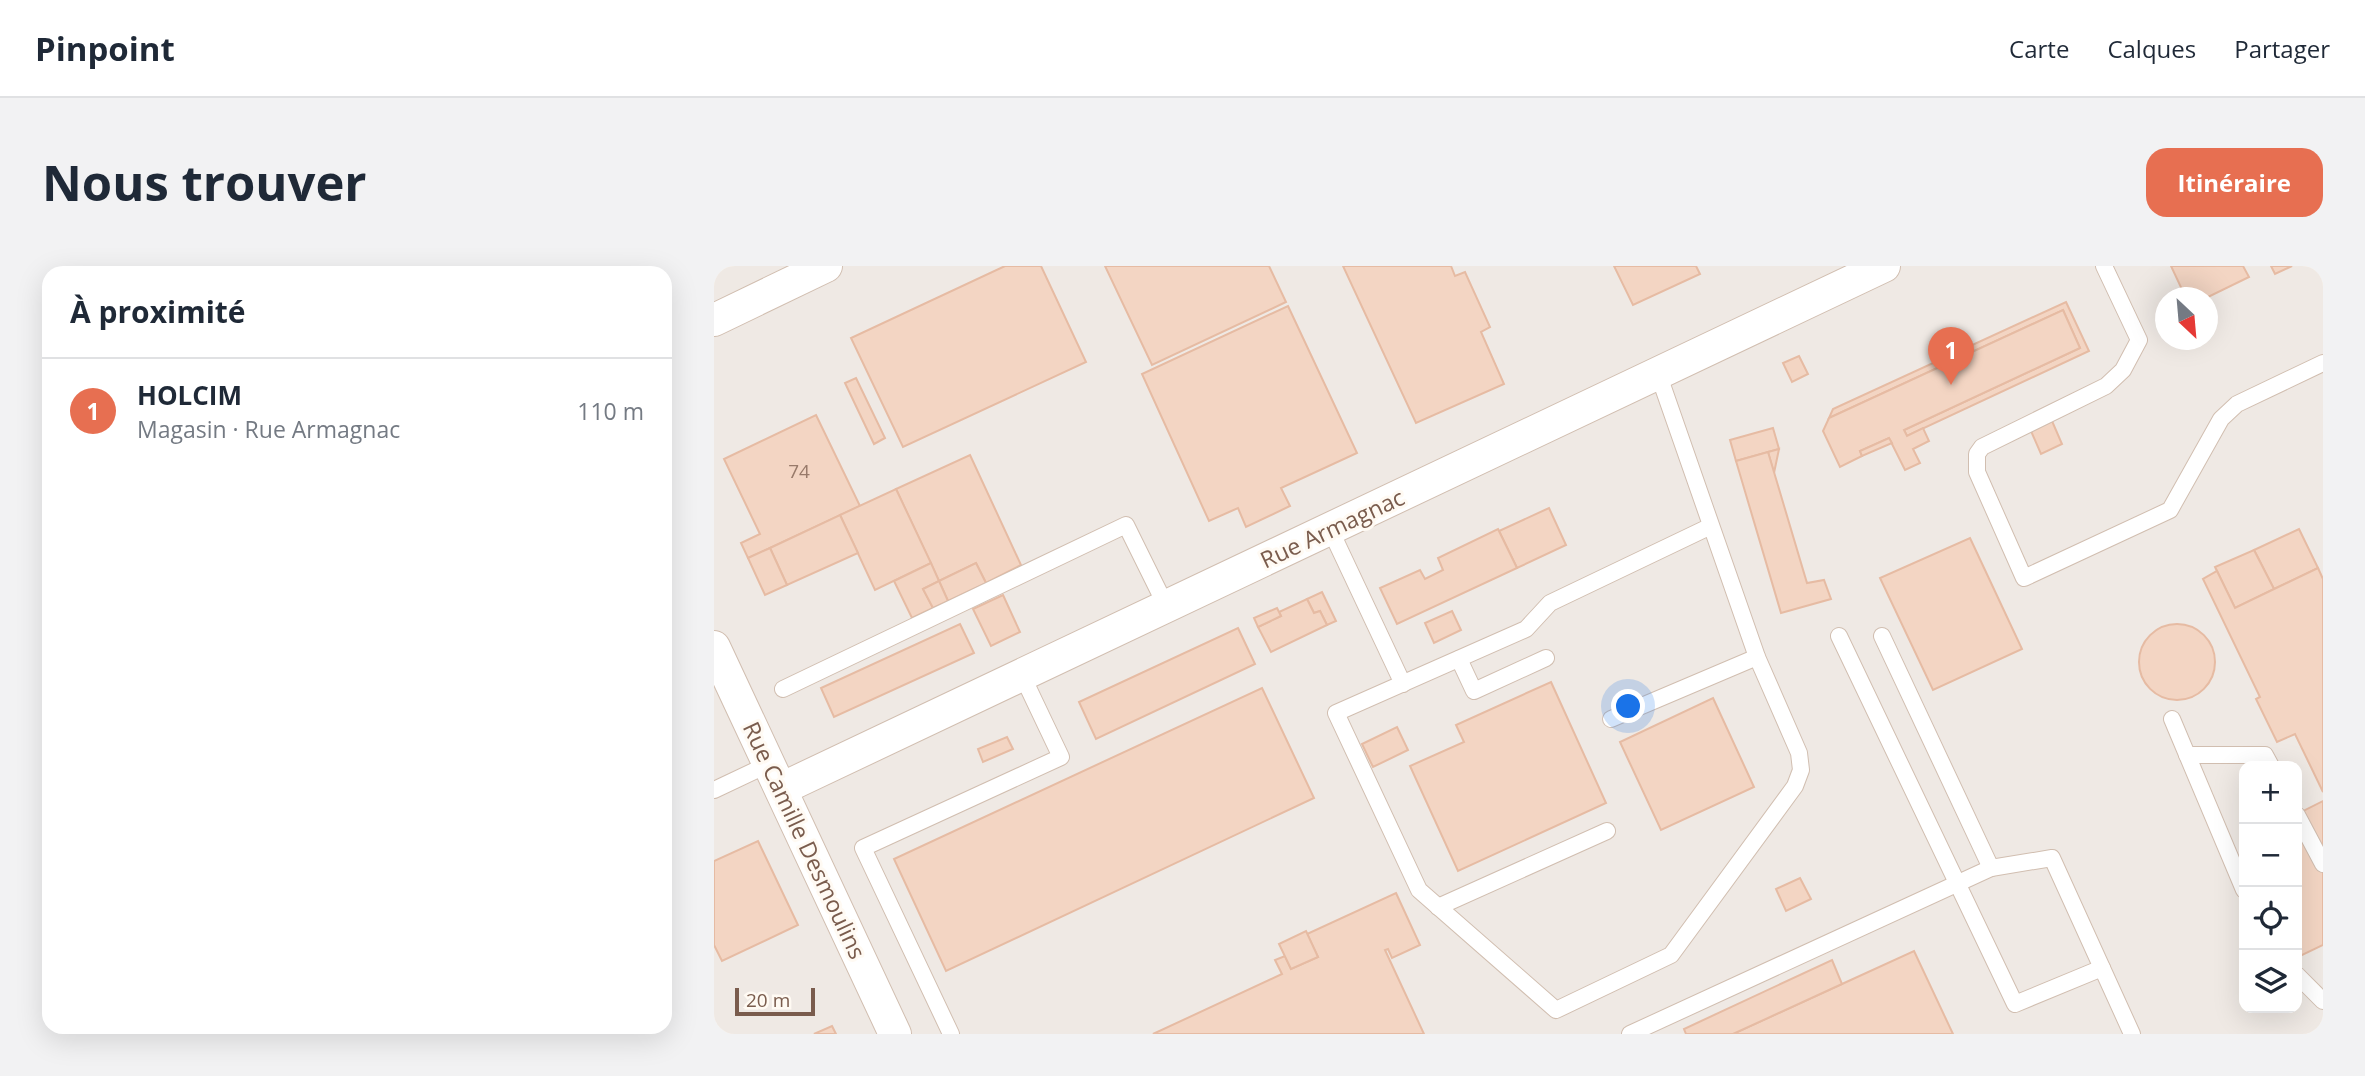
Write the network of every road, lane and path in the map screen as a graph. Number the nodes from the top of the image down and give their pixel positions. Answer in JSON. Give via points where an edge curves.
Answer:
{"nodes":[{"id":1,"x":826,"y":266,"type":"edge"},
{"id":2,"x":1884,"y":266,"type":"edge"},
{"id":3,"x":2105,"y":266,"type":"edge"},
{"id":4,"x":714,"y":320,"type":"edge"},
{"id":5,"x":2323,"y":363,"type":"edge"},
{"id":6,"x":1658,"y":373,"type":"junction"},
{"id":7,"x":1710,"y":526,"type":"junction"},
{"id":8,"x":1330,"y":529,"type":"junction"},
{"id":9,"x":1167,"y":606,"type":"junction"},
{"id":10,"x":1839,"y":636,"type":"dead end"},
{"id":11,"x":1882,"y":636,"type":"dead end"},
{"id":12,"x":714,"y":647,"type":"edge"},
{"id":13,"x":1757,"y":657,"type":"junction"},
{"id":14,"x":1459,"y":659,"type":"junction"},
{"id":15,"x":1546,"y":659,"type":"dead end"},
{"id":16,"x":1022,"y":674,"type":"junction"},
{"id":17,"x":1404,"y":684,"type":"junction"},
{"id":18,"x":783,"y":689,"type":"dead end"},
{"id":19,"x":1611,"y":719,"type":"dead end"},
{"id":20,"x":2172,"y":719,"type":"dead end"},
{"id":21,"x":2187,"y":755,"type":"junction"},
{"id":22,"x":2268,"y":761,"type":"edge"},
{"id":23,"x":775,"y":777,"type":"junction"},
{"id":24,"x":714,"y":790,"type":"edge"},
{"id":25,"x":2302,"y":824,"type":"edge"},
{"id":26,"x":1607,"y":831,"type":"dead end"},
{"id":27,"x":2323,"y":864,"type":"edge"},
{"id":28,"x":1991,"y":868,"type":"junction"},
{"id":29,"x":1957,"y":884,"type":"junction"},
{"id":30,"x":2243,"y":887,"type":"edge"},
{"id":31,"x":1438,"y":907,"type":"junction"},
{"id":32,"x":2102,"y":968,"type":"junction"},
{"id":33,"x":2302,"y":980,"type":"edge"},
{"id":34,"x":2323,"y":1001,"type":"edge"},
{"id":35,"x":895,"y":1034,"type":"edge"},
{"id":36,"x":951,"y":1034,"type":"edge"},
{"id":37,"x":1630,"y":1034,"type":"edge"},
{"id":38,"x":2132,"y":1034,"type":"edge"}],
"edges":[{"from":1,"to":4,"type":"street"},
{"from":2,"to":6,"type":"street","name":"Rue Armagnac"},
{"from":3,"to":5,"type":"lane","via":[[2139,340],[2132,358],[2106,386],[1982,447],[1977,454],[1978,472],[2024,578],[2170,510],[2221,419],[2246,400]]},
{"from":6,"to":7,"type":"lane"},
{"from":6,"to":8,"type":"street","name":"Rue Armagnac"},
{"from":7,"to":13,"type":"lane"},
{"from":7,"to":14,"type":"lane","via":[[1550,603],[1526,629]]},
{"from":8,"to":9,"type":"street","name":"Rue Armagnac"},
{"from":8,"to":17,"type":"lane"},
{"from":9,"to":16,"type":"street","name":"Rue Armagnac"},
{"from":9,"to":18,"type":"lane","via":[[1126,525]]},
{"from":10,"to":29,"type":"lane"},
{"from":11,"to":28,"type":"lane"},
{"from":12,"to":23,"type":"street","name":"Rue Camille Desmoulins"},
{"from":13,"to":19,"type":"lane"},
{"from":13,"to":31,"type":"lane","via":[[1799,754],[1801,770],[1796,786],[1671,955],[1556,1010]]},
{"from":14,"to":15,"type":"lane","via":[[1474,691]]},
{"from":14,"to":17,"type":"lane"},
{"from":16,"to":23,"type":"street","name":"Rue Armagnac"},
{"from":16,"to":36,"type":"lane","via":[[1061,757],[863,848]]},
{"from":17,"to":31,"type":"lane","via":[[1336,713],[1419,890]]},
{"from":20,"to":21,"type":"lane"},
{"from":21,"to":22,"type":"lane","via":[[2265,755]]},
{"from":21,"to":30,"type":"lane"},
{"from":23,"to":24,"type":"lane"},
{"from":23,"to":35,"type":"street","name":"Rue Camille Desmoulins"},
{"from":25,"to":27,"type":"lane"},
{"from":26,"to":31,"type":"lane"},
{"from":28,"to":29,"type":"lane"},
{"from":28,"to":32,"type":"lane","via":[[2052,858]]},
{"from":29,"to":32,"type":"lane","via":[[2015,1004]]},
{"from":29,"to":37,"type":"lane"},
{"from":32,"to":38,"type":"lane"},
{"from":33,"to":34,"type":"lane"}]}
